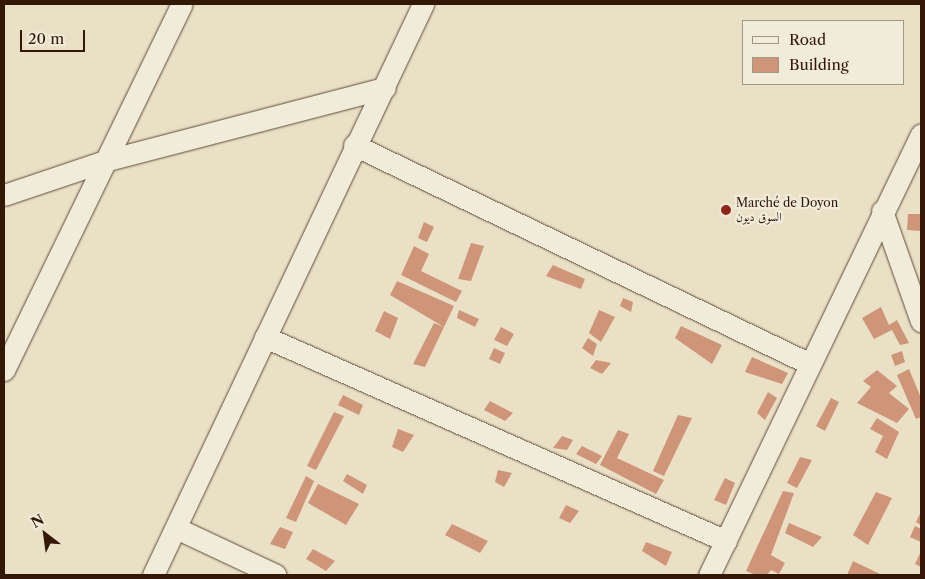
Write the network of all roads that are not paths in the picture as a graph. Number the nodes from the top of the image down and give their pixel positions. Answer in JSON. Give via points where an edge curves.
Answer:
{"nodes":[{"id":1,"x":182,"y":4,"type":"edge"},
{"id":2,"x":423,"y":4,"type":"edge"},
{"id":3,"x":385,"y":88,"type":"junction"},
{"id":4,"x":921,"y":134,"type":"edge"},
{"id":5,"x":354,"y":145,"type":"junction"},
{"id":6,"x":108,"y":160,"type":"junction"},
{"id":7,"x":4,"y":195,"type":"edge"},
{"id":8,"x":882,"y":211,"type":"junction"},
{"id":9,"x":921,"y":321,"type":"edge"},
{"id":10,"x":265,"y":336,"type":"junction"},
{"id":11,"x":808,"y":363,"type":"junction"},
{"id":12,"x":4,"y":370,"type":"edge"},
{"id":13,"x":176,"y":528,"type":"junction"},
{"id":14,"x":726,"y":541,"type":"junction"},
{"id":15,"x":153,"y":575,"type":"edge"},
{"id":16,"x":276,"y":575,"type":"edge"},
{"id":17,"x":709,"y":575,"type":"edge"}],
"edges":[{"from":1,"to":6,"type":"street"},
{"from":2,"to":3,"type":"street"},
{"from":3,"to":5,"type":"street"},
{"from":3,"to":6,"type":"street"},
{"from":4,"to":8,"type":"street"},
{"from":5,"to":10,"type":"street"},
{"from":5,"to":11,"type":"street"},
{"from":6,"to":7,"type":"street"},
{"from":6,"to":12,"type":"street"},
{"from":8,"to":9,"type":"street"},
{"from":8,"to":11,"type":"street"},
{"from":10,"to":13,"type":"street"},
{"from":10,"to":14,"type":"street"},
{"from":11,"to":14,"type":"street"},
{"from":13,"to":15,"type":"street"},
{"from":13,"to":16,"type":"street"},
{"from":14,"to":17,"type":"street"}]}
